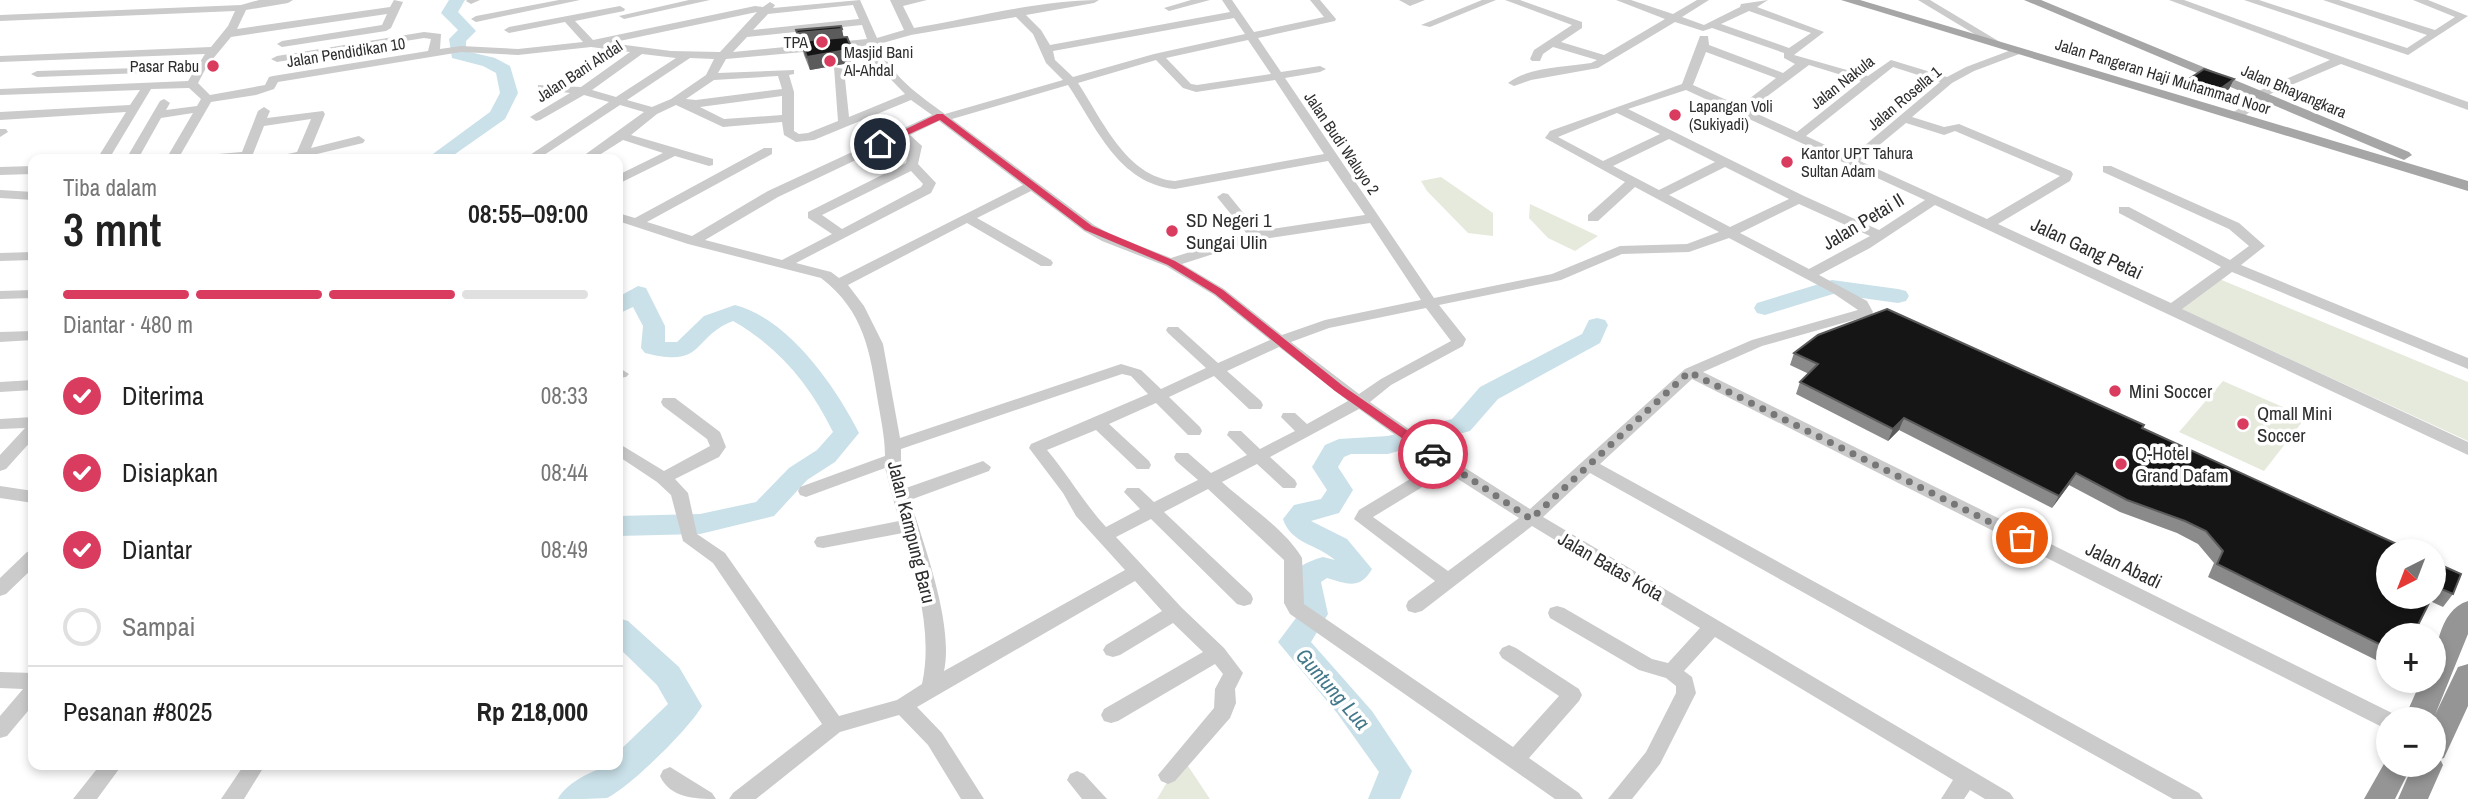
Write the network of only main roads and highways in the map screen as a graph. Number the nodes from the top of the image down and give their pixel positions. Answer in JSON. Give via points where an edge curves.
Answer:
{"nodes":[{"id":1,"x":1847,"y":0,"type":"edge"},
{"id":2,"x":2030,"y":0,"type":"edge"},
{"id":3,"x":2424,"y":168,"type":"junction"},
{"id":4,"x":2468,"y":180,"type":"edge"},
{"id":5,"x":2468,"y":186,"type":"edge"},
{"id":6,"x":2468,"y":611,"type":"edge"},
{"id":7,"x":2464,"y":692,"type":"edge"},
{"id":8,"x":2424,"y":707,"type":"edge"},
{"id":9,"x":2446,"y":726,"type":"edge"},
{"id":10,"x":2391,"y":777,"type":"edge"},
{"id":11,"x":2423,"y":777,"type":"edge"},
{"id":12,"x":2379,"y":799,"type":"edge"},
{"id":13,"x":2413,"y":799,"type":"edge"}],
"edges":[{"from":1,"to":3,"type":"main road","name":"Jalan Pangeran Haji Muhammad Noor","via":[[1958,29],[2236,117]]},
{"from":2,"to":3,"type":"main road","name":"Jalan Bhayangkara"},
{"from":3,"to":4,"type":"main road","name":"Jalan Bhayangkara"},
{"from":3,"to":5,"type":"main road","name":"Jalan Pangeran Haji Muhammad Noor"},
{"from":6,"to":8,"type":"highway"},
{"from":7,"to":9,"type":"highway"},
{"from":10,"to":12,"type":"highway"},
{"from":11,"to":13,"type":"highway"}]}
